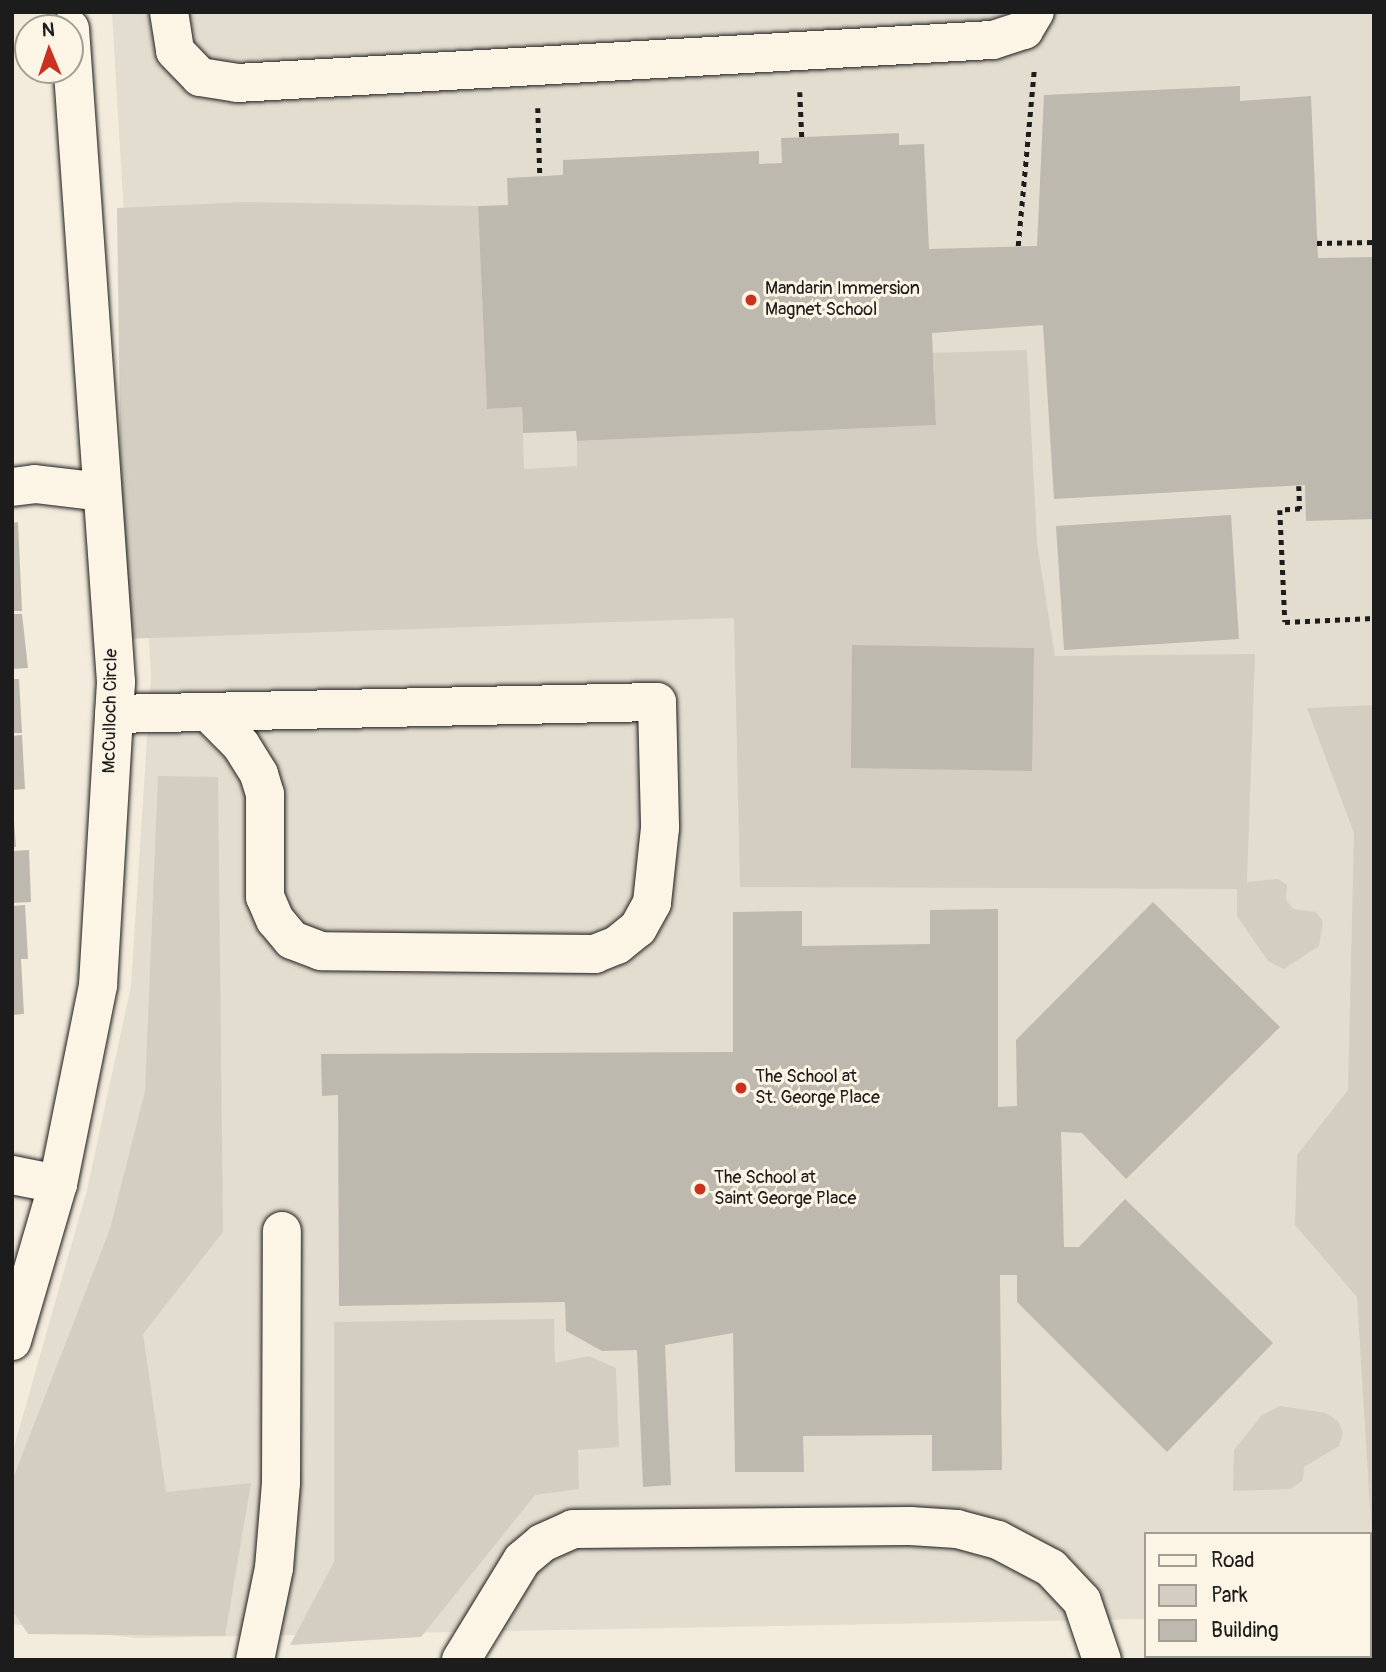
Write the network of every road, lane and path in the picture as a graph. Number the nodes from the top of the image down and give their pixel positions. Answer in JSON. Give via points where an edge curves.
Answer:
{"nodes":[{"id":1,"x":169,"y":12,"type":"edge"},
{"id":2,"x":1035,"y":12,"type":"edge"},
{"id":3,"x":1035,"y":59,"type":"dead end"},
{"id":4,"x":799,"y":78,"type":"dead end"},
{"id":5,"x":74,"y":84,"type":"edge"},
{"id":6,"x":537,"y":93,"type":"dead end"},
{"id":7,"x":802,"y":137,"type":"dead end"},
{"id":8,"x":540,"y":177,"type":"dead end"},
{"id":9,"x":1374,"y":242,"type":"edge"},
{"id":10,"x":1317,"y":243,"type":"dead end"},
{"id":11,"x":1018,"y":246,"type":"dead end"},
{"id":12,"x":1299,"y":486,"type":"dead end"},
{"id":13,"x":12,"y":487,"type":"edge"},
{"id":14,"x":102,"y":492,"type":"junction"},
{"id":15,"x":1374,"y":618,"type":"edge"},
{"id":16,"x":209,"y":713,"type":"junction"},
{"id":17,"x":114,"y":714,"type":"junction"},
{"id":18,"x":12,"y":1175,"type":"edge"},
{"id":19,"x":58,"y":1184,"type":"junction"},
{"id":20,"x":282,"y":1231,"type":"dead end"},
{"id":21,"x":12,"y":1341,"type":"edge"},
{"id":22,"x":255,"y":1660,"type":"edge"},
{"id":23,"x":461,"y":1660,"type":"edge"},
{"id":24,"x":1102,"y":1660,"type":"edge"}],
"edges":[{"from":1,"to":2,"type":"street","via":[[174,51],[200,77],[237,83],[993,40],[1024,30]]},
{"from":3,"to":11,"type":"path"},
{"from":4,"to":7,"type":"path"},
{"from":5,"to":14,"type":"street","name":"McCulloch Circle"},
{"from":6,"to":8,"type":"path"},
{"from":9,"to":10,"type":"path"},
{"from":12,"to":15,"type":"path","via":[[1300,509],[1280,510],[1285,622]]},
{"from":13,"to":14,"type":"street","via":[[35,484]]},
{"from":14,"to":17,"type":"street","name":"McCulloch Circle","via":[[116,682]]},
{"from":16,"to":16,"type":"street","via":[[241,746],[259,774],[265,794],[265,897],[275,920],[292,940],[321,951],[595,954],[617,945],[638,928],[652,903],[660,828],[657,702]]},
{"from":16,"to":17,"type":"street"},
{"from":17,"to":19,"type":"street","name":"McCulloch Circle","via":[[99,985]]},
{"from":18,"to":19,"type":"street"},
{"from":19,"to":21,"type":"street","name":"McCulloch Circle"},
{"from":20,"to":22,"type":"street","via":[[281,1483],[274,1568]]},
{"from":23,"to":24,"type":"street","via":[[522,1560],[542,1543],[573,1529],[910,1526],[957,1529],[998,1540],[1051,1568],[1082,1601]]}]}
